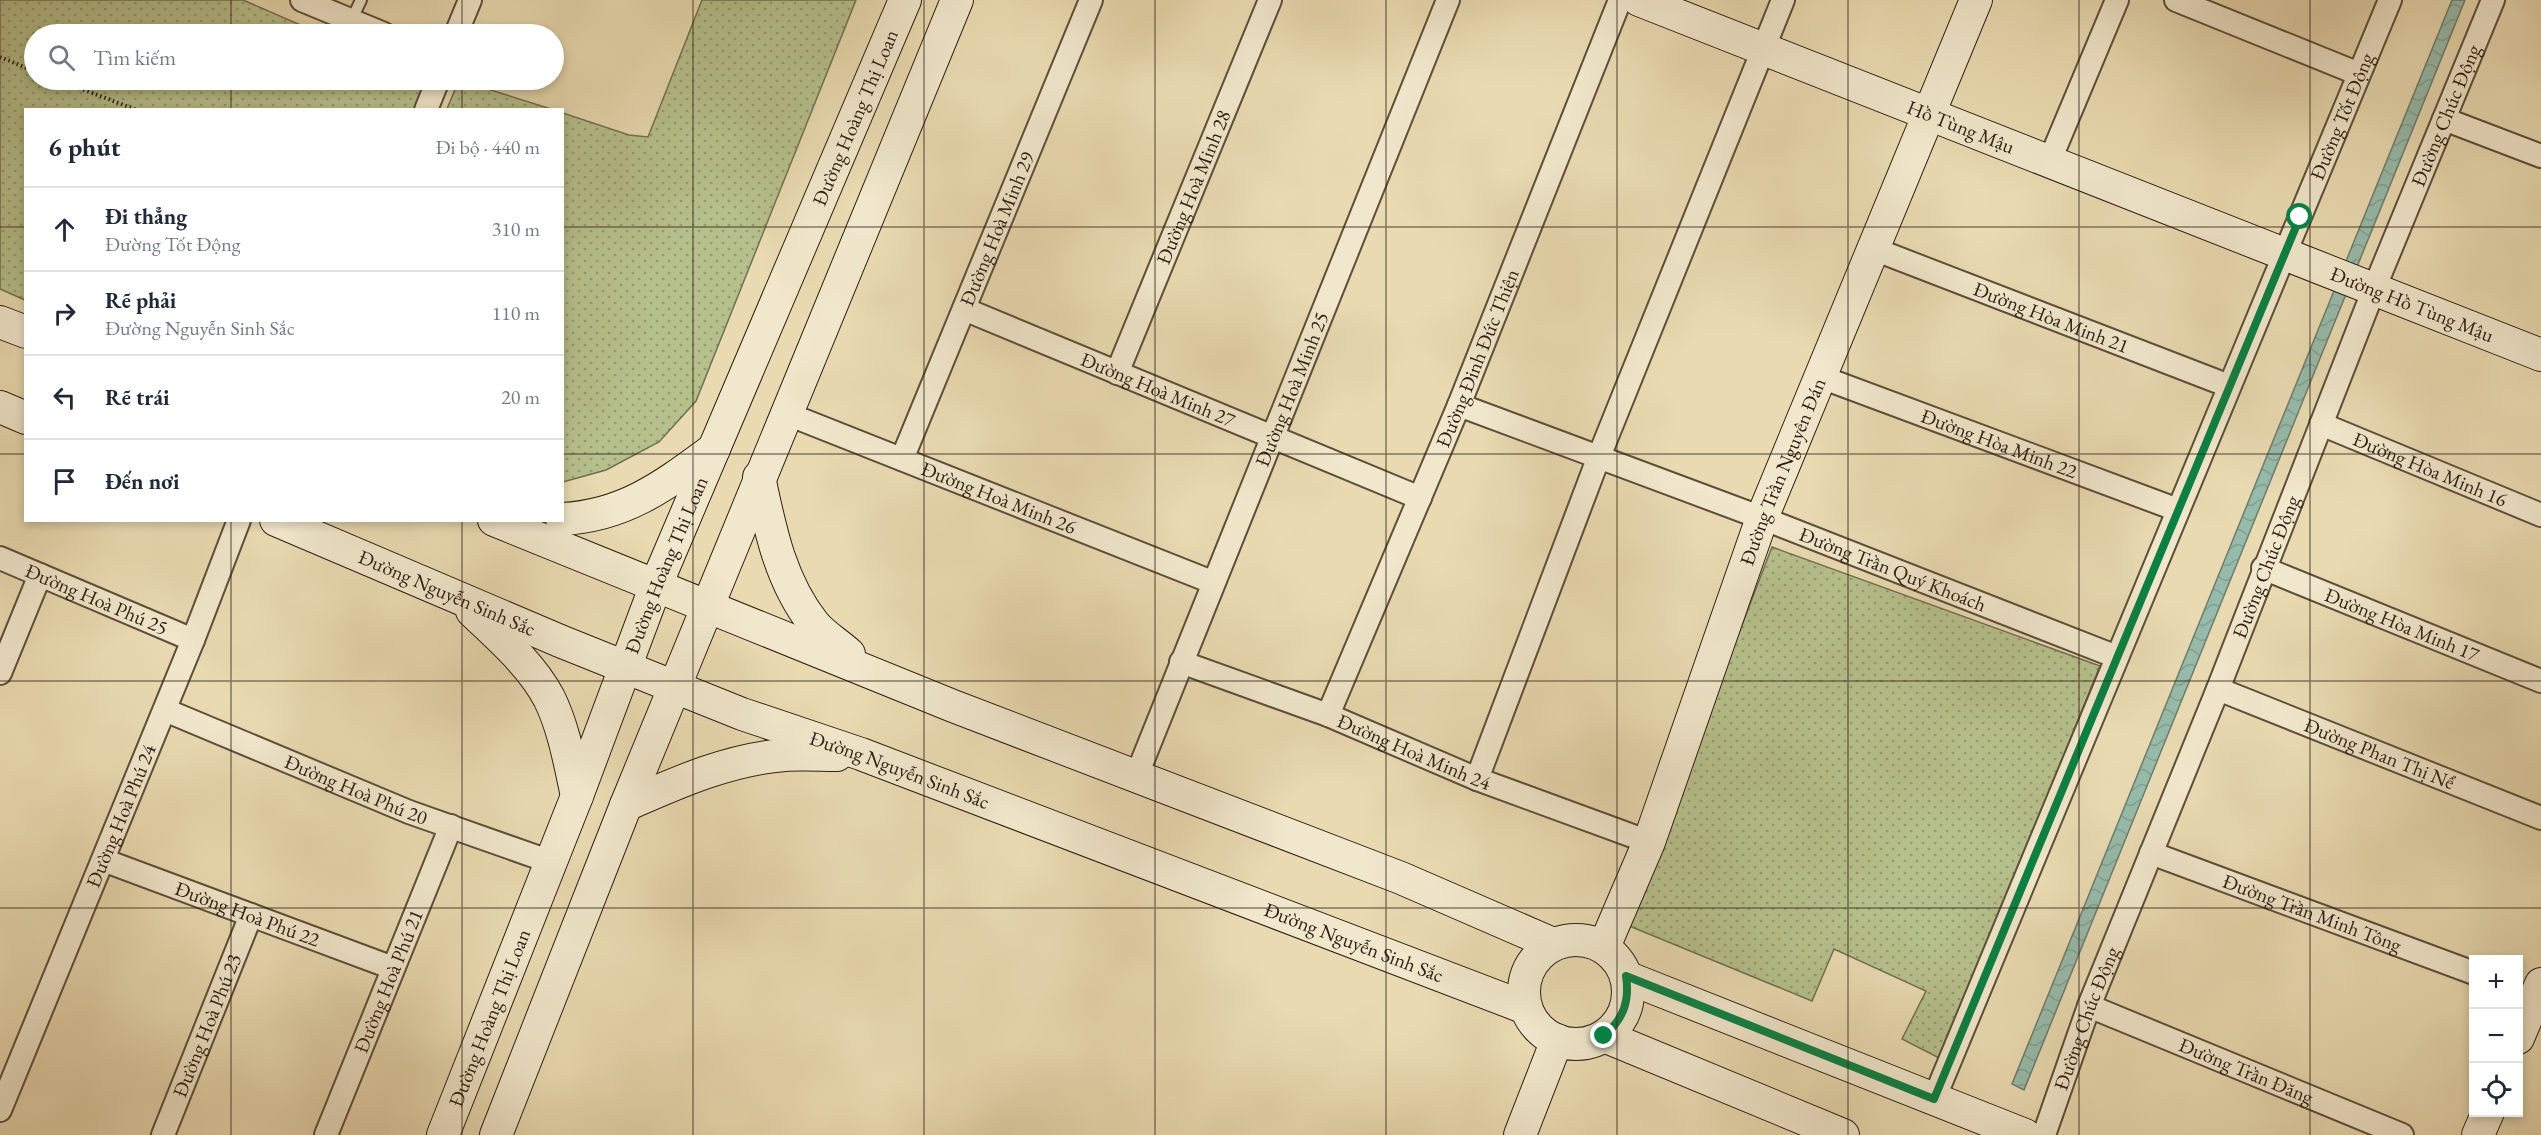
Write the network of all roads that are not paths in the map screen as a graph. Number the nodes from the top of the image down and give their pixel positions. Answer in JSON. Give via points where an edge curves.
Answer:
{"nodes":[{"id":1,"x":302,"y":0,"type":"edge"},
{"id":2,"x":361,"y":0,"type":"edge"},
{"id":3,"x":470,"y":0,"type":"edge"},
{"id":4,"x":904,"y":0,"type":"edge"},
{"id":5,"x":957,"y":0,"type":"edge"},
{"id":6,"x":1091,"y":0,"type":"edge"},
{"id":7,"x":1270,"y":0,"type":"edge"},
{"id":8,"x":1448,"y":0,"type":"edge"},
{"id":9,"x":1620,"y":0,"type":"edge"},
{"id":10,"x":1639,"y":0,"type":"edge"},
{"id":11,"x":1783,"y":0,"type":"edge"},
{"id":12,"x":1976,"y":0,"type":"edge"},
{"id":13,"x":2117,"y":0,"type":"edge"},
{"id":14,"x":2176,"y":0,"type":"edge"},
{"id":15,"x":2390,"y":0,"type":"edge"},
{"id":16,"x":2493,"y":0,"type":"edge"},
{"id":17,"x":351,"y":21,"type":"junction"},
{"id":18,"x":359,"y":24,"type":"edge"},
{"id":19,"x":460,"y":24,"type":"edge"},
{"id":20,"x":1764,"y":48,"type":"junction"},
{"id":21,"x":2359,"y":75,"type":"junction"},
{"id":22,"x":434,"y":90,"type":"edge"},
{"id":23,"x":427,"y":108,"type":"edge"},
{"id":24,"x":1930,"y":114,"type":"junction"},
{"id":25,"x":2444,"y":119,"type":"junction"},
{"id":26,"x":2541,"y":156,"type":"edge"},
{"id":27,"x":2050,"y":160,"type":"junction"},
{"id":28,"x":1874,"y":249,"type":"junction"},
{"id":29,"x":2289,"y":255,"type":"junction"},
{"id":30,"x":2369,"y":287,"type":"junction"},
{"id":31,"x":964,"y":309,"type":"junction"},
{"id":32,"x":0,"y":322,"type":"edge"},
{"id":33,"x":24,"y":331,"type":"edge"},
{"id":34,"x":2541,"y":355,"type":"edge"},
{"id":35,"x":1117,"y":373,"type":"junction"},
{"id":36,"x":1821,"y":377,"type":"junction"},
{"id":37,"x":2229,"y":387,"type":"junction"},
{"id":38,"x":1459,"y":405,"type":"junction"},
{"id":39,"x":0,"y":408,"type":"edge"},
{"id":40,"x":785,"y":413,"type":"junction"},
{"id":41,"x":24,"y":417,"type":"edge"},
{"id":42,"x":2321,"y":424,"type":"junction"},
{"id":43,"x":1271,"y":438,"type":"junction"},
{"id":44,"x":714,"y":448,"type":"junction"},
{"id":45,"x":902,"y":459,"type":"junction"},
{"id":46,"x":1598,"y":459,"type":"junction"},
{"id":47,"x":759,"y":477,"type":"junction"},
{"id":48,"x":1420,"y":498,"type":"junction"},
{"id":49,"x":2178,"y":510,"type":"junction"},
{"id":50,"x":2541,"y":514,"type":"edge"},
{"id":51,"x":1762,"y":518,"type":"junction"},
{"id":52,"x":564,"y":519,"type":"edge"},
{"id":53,"x":238,"y":522,"type":"edge"},
{"id":54,"x":281,"y":522,"type":"edge"},
{"id":55,"x":498,"y":522,"type":"edge"},
{"id":56,"x":0,"y":558,"type":"edge"},
{"id":57,"x":2264,"y":568,"type":"junction"},
{"id":58,"x":40,"y":575,"type":"junction"},
{"id":59,"x":1212,"y":582,"type":"junction"},
{"id":60,"x":656,"y":585,"type":"junction"},
{"id":61,"x":456,"y":596,"type":"junction"},
{"id":62,"x":708,"y":606,"type":"junction"},
{"id":63,"x":193,"y":640,"type":"junction"},
{"id":64,"x":2117,"y":657,"type":"junction"},
{"id":65,"x":1182,"y":662,"type":"junction"},
{"id":66,"x":624,"y":667,"type":"junction"},
{"id":67,"x":0,"y":673,"type":"edge"},
{"id":68,"x":873,"y":674,"type":"junction"},
{"id":69,"x":2541,"y":681,"type":"edge"},
{"id":70,"x":674,"y":687,"type":"junction"},
{"id":71,"x":2218,"y":689,"type":"junction"},
{"id":72,"x":165,"y":710,"type":"junction"},
{"id":73,"x":1328,"y":715,"type":"junction"},
{"id":74,"x":861,"y":754,"type":"junction"},
{"id":75,"x":1136,"y":777,"type":"junction"},
{"id":76,"x":1477,"y":779,"type":"junction"},
{"id":77,"x":576,"y":796,"type":"junction"},
{"id":78,"x":626,"y":805,"type":"junction"},
{"id":79,"x":2541,"y":818,"type":"edge"},
{"id":80,"x":451,"y":826,"type":"junction"},
{"id":81,"x":1648,"y":842,"type":"junction"},
{"id":82,"x":2151,"y":853,"type":"junction"},
{"id":83,"x":103,"y":860,"type":"junction"},
{"id":84,"x":551,"y":862,"type":"junction"},
{"id":85,"x":251,"y":915,"type":"junction"},
{"id":86,"x":1553,"y":944,"type":"junction"},
{"id":87,"x":1604,"y":947,"type":"junction"},
{"id":88,"x":393,"y":968,"type":"junction"},
{"id":89,"x":2469,"y":971,"type":"edge"},
{"id":90,"x":1626,"y":976,"type":"junction"},
{"id":91,"x":2534,"y":992,"type":"edge"},
{"id":92,"x":2090,"y":1006,"type":"junction"},
{"id":93,"x":1526,"y":1008,"type":"junction"},
{"id":94,"x":2523,"y":1024,"type":"edge"},
{"id":95,"x":1604,"y":1036,"type":"junction"},
{"id":96,"x":1557,"y":1040,"type":"junction"},
{"id":97,"x":1934,"y":1099,"type":"junction"},
{"id":98,"x":0,"y":1110,"type":"edge"},
{"id":99,"x":2486,"y":1117,"type":"edge"},
{"id":100,"x":163,"y":1135,"type":"edge"},
{"id":101,"x":326,"y":1135,"type":"edge"},
{"id":102,"x":443,"y":1135,"type":"edge"},
{"id":103,"x":496,"y":1135,"type":"edge"},
{"id":104,"x":1520,"y":1135,"type":"edge"},
{"id":105,"x":1843,"y":1135,"type":"edge"},
{"id":106,"x":2025,"y":1135,"type":"edge"},
{"id":107,"x":2044,"y":1135,"type":"edge"},
{"id":108,"x":2402,"y":1135,"type":"edge"},
{"id":109,"x":2478,"y":1135,"type":"edge"}],
"edges":[{"from":1,"to":17,"type":"street"},
{"from":2,"to":17,"type":"lane"},
{"from":3,"to":19,"type":"street"},
{"from":4,"to":44,"type":"main road","name":"Đường Hoàng Thị Loan"},
{"from":5,"to":40,"type":"main road"},
{"from":6,"to":31,"type":"street","name":"Đường Hoà Minh 29"},
{"from":7,"to":35,"type":"street","name":"Đường Hoà Minh 28"},
{"from":8,"to":43,"type":"street","name":"Đường Hoà Minh 25"},
{"from":9,"to":38,"type":"street","name":"Đường Đinh Đức Thiện"},
{"from":10,"to":20,"type":"main road","name":"Hồ Tùng Mậu"},
{"from":11,"to":20,"type":"street"},
{"from":12,"to":24,"type":"main road","name":"Đường Trần Nguyên Đán"},
{"from":13,"to":27,"type":"street"},
{"from":14,"to":21,"type":"street"},
{"from":15,"to":21,"type":"street","name":"Đường Tốt Động"},
{"from":16,"to":25,"type":"street","name":"Đường Chúc Động"},
{"from":17,"to":18,"type":"street"},
{"from":20,"to":24,"type":"main road","name":"Hồ Tùng Mậu"},
{"from":20,"to":46,"type":"street"},
{"from":21,"to":29,"type":"street","name":"Đường Tốt Động"},
{"from":22,"to":23,"type":"street"},
{"from":24,"to":27,"type":"main road","name":"Hồ Tùng Mậu"},
{"from":24,"to":28,"type":"main road","name":"Đường Trần Nguyên Đán"},
{"from":25,"to":26,"type":"street"},
{"from":25,"to":30,"type":"street","name":"Đường Chúc Động"},
{"from":27,"to":29,"type":"main road","name":"Hồ Tùng Mậu"},
{"from":28,"to":36,"type":"main road","name":"Đường Trần Nguyên Đán"},
{"from":28,"to":37,"type":"street","name":"Đường Hòa Minh 21"},
{"from":29,"to":30,"type":"main road","name":"Đường Hồ Tùng Mậu"},
{"from":29,"to":37,"type":"street","name":"Đường Tốt Động"},
{"from":30,"to":34,"type":"main road","name":"Đường Hồ Tùng Mậu"},
{"from":30,"to":42,"type":"street","name":"Đường Chúc Động"},
{"from":31,"to":35,"type":"street","name":"Đường Hoà Minh 27"},
{"from":31,"to":45,"type":"street","name":"Đường Hoà Minh 29"},
{"from":32,"to":33,"type":"main road"},
{"from":35,"to":43,"type":"street","name":"Đường Hoà Minh 27"},
{"from":36,"to":49,"type":"street","name":"Đường Hòa Minh 22"},
{"from":36,"to":51,"type":"main road","name":"Đường Trần Nguyên Đán"},
{"from":37,"to":49,"type":"street","name":"Đường Tốt Động"},
{"from":38,"to":46,"type":"street","name":"Đường Trần Quý Khoách"},
{"from":38,"to":48,"type":"street","name":"Đường Đinh Đức Thiện"},
{"from":39,"to":41,"type":"main road"},
{"from":40,"to":45,"type":"street","name":"Đường Hoà Minh 26"},
{"from":40,"to":47,"type":"main road"},
{"from":42,"to":50,"type":"street","name":"Đường Hòa Minh 16"},
{"from":42,"to":57,"type":"street","name":"Đường Chúc Động"},
{"from":43,"to":48,"type":"street","name":"Đường Hoà Minh 27"},
{"from":43,"to":59,"type":"street","name":"Đường Hoà Minh 25"},
{"from":44,"to":52,"type":"main road","via":[[658,491],[615,510]]},
{"from":44,"to":60,"type":"main road","name":"Đường Hoàng Thị Loan"},
{"from":45,"to":59,"type":"street","name":"Đường Hoà Minh 26"},
{"from":46,"to":51,"type":"street","name":"Đường Trần Quý Khoách"},
{"from":46,"to":76,"type":"street"},
{"from":47,"to":62,"type":"main road"},
{"from":47,"to":68,"type":"main road","via":[[771,534],[789,586],[815,625]]},
{"from":48,"to":73,"type":"street","name":"Đường Đinh Đức Thiện"},
{"from":49,"to":64,"type":"street","name":"Đường Tốt Động"},
{"from":51,"to":64,"type":"street","name":"Đường Trần Quý Khoách"},
{"from":51,"to":81,"type":"main road","name":"Đường Trần Nguyên Đán"},
{"from":53,"to":63,"type":"street","name":"Đường Hoà Phú 24"},
{"from":54,"to":61,"type":"main road","name":"Đường Nguyễn Sinh Sắc"},
{"from":55,"to":60,"type":"main road"},
{"from":56,"to":58,"type":"street","name":"Đường Hoà Phú 25"},
{"from":57,"to":69,"type":"street","name":"Đường Hòa Minh 17"},
{"from":57,"to":71,"type":"street","name":"Đường Chúc Động"},
{"from":58,"to":63,"type":"street","name":"Đường Hoà Phú 25"},
{"from":58,"to":67,"type":"street"},
{"from":59,"to":65,"type":"street","name":"Đường Hoà Minh 25"},
{"from":60,"to":62,"type":"main road"},
{"from":60,"to":66,"type":"main road","name":"Đường Hoàng Thị Loan"},
{"from":61,"to":66,"type":"main road","name":"Đường Nguyễn Sinh Sắc"},
{"from":61,"to":77,"type":"main road","via":[[515,651],[549,698],[567,750]]},
{"from":62,"to":68,"type":"main road"},
{"from":62,"to":70,"type":"main road"},
{"from":63,"to":72,"type":"street","name":"Đường Hoà Phú 24"},
{"from":64,"to":97,"type":"street","name":"Đường Tốt Động"},
{"from":65,"to":73,"type":"street","name":"Đường Hoà Minh 24"},
{"from":65,"to":75,"type":"street","name":"Đường Hoà Minh 25"},
{"from":66,"to":70,"type":"main road","name":"Đường Nguyễn Sinh Sắc"},
{"from":66,"to":77,"type":"main road","name":"Đường Hoàng Thị Loan"},
{"from":68,"to":75,"type":"main road"},
{"from":70,"to":74,"type":"main road","name":"Đường Nguyễn Sinh Sắc"},
{"from":70,"to":78,"type":"main road"},
{"from":71,"to":79,"type":"street","name":"Đường Phan Thị Nể"},
{"from":71,"to":82,"type":"street","name":"Đường Chúc Động"},
{"from":72,"to":80,"type":"street","name":"Đường Hoà Phú 20"},
{"from":72,"to":83,"type":"street","name":"Đường Hoà Phú 24"},
{"from":73,"to":76,"type":"street","name":"Đường Hoà Minh 24"},
{"from":74,"to":78,"type":"main road","via":[[783,755],[723,767]]},
{"from":74,"to":93,"type":"main road","name":"Đường Nguyễn Sinh Sắc"},
{"from":75,"to":86,"type":"main road","via":[[1401,878]]},
{"from":76,"to":81,"type":"street","name":"Đường Hoà Minh 24"},
{"from":77,"to":84,"type":"main road","name":"Đường Hoàng Thị Loan"},
{"from":78,"to":103,"type":"main road"},
{"from":80,"to":84,"type":"street","name":"Đường Hoà Phú 20"},
{"from":80,"to":88,"type":"street","name":"Đường Hoà Phú 21"},
{"from":81,"to":87,"type":"main road","name":"Đường Trần Nguyên Đán"},
{"from":82,"to":89,"type":"street","name":"Đường Trần Minh Tông"},
{"from":82,"to":92,"type":"street","name":"Đường Chúc Động"},
{"from":83,"to":85,"type":"street","name":"Đường Hoà Phú 22"},
{"from":83,"to":98,"type":"street","name":"Đường Hoà Phú 24"},
{"from":84,"to":102,"type":"main road","name":"Đường Hoàng Thị Loan"},
{"from":85,"to":88,"type":"street","name":"Đường Hoà Phú 22"},
{"from":85,"to":100,"type":"street","name":"Đường Hoà Phú 23"},
{"from":86,"to":87,"type":"main road","via":[[1570,939],[1588,940]]},
{"from":86,"to":93,"type":"main road","via":[[1531,964],[1524,986]]},
{"from":87,"to":90,"type":"main road"},
{"from":88,"to":101,"type":"street","name":"Đường Hoà Phú 21"},
{"from":90,"to":95,"type":"main road","via":[[1627,1003],[1622,1016]]},
{"from":90,"to":97,"type":"main road"},
{"from":91,"to":94,"type":"main road"},
{"from":92,"to":107,"type":"street","name":"Đường Chúc Động"},
{"from":92,"to":108,"type":"street","name":"Đường Trần Đăng"},
{"from":93,"to":96,"type":"main road","via":[[1533,1022]]},
{"from":95,"to":96,"type":"main road","via":[[1581,1044]]},
{"from":95,"to":105,"type":"main road"},
{"from":96,"to":104,"type":"main road"},
{"from":97,"to":106,"type":"main road"},
{"from":99,"to":109,"type":"main road"}]}
